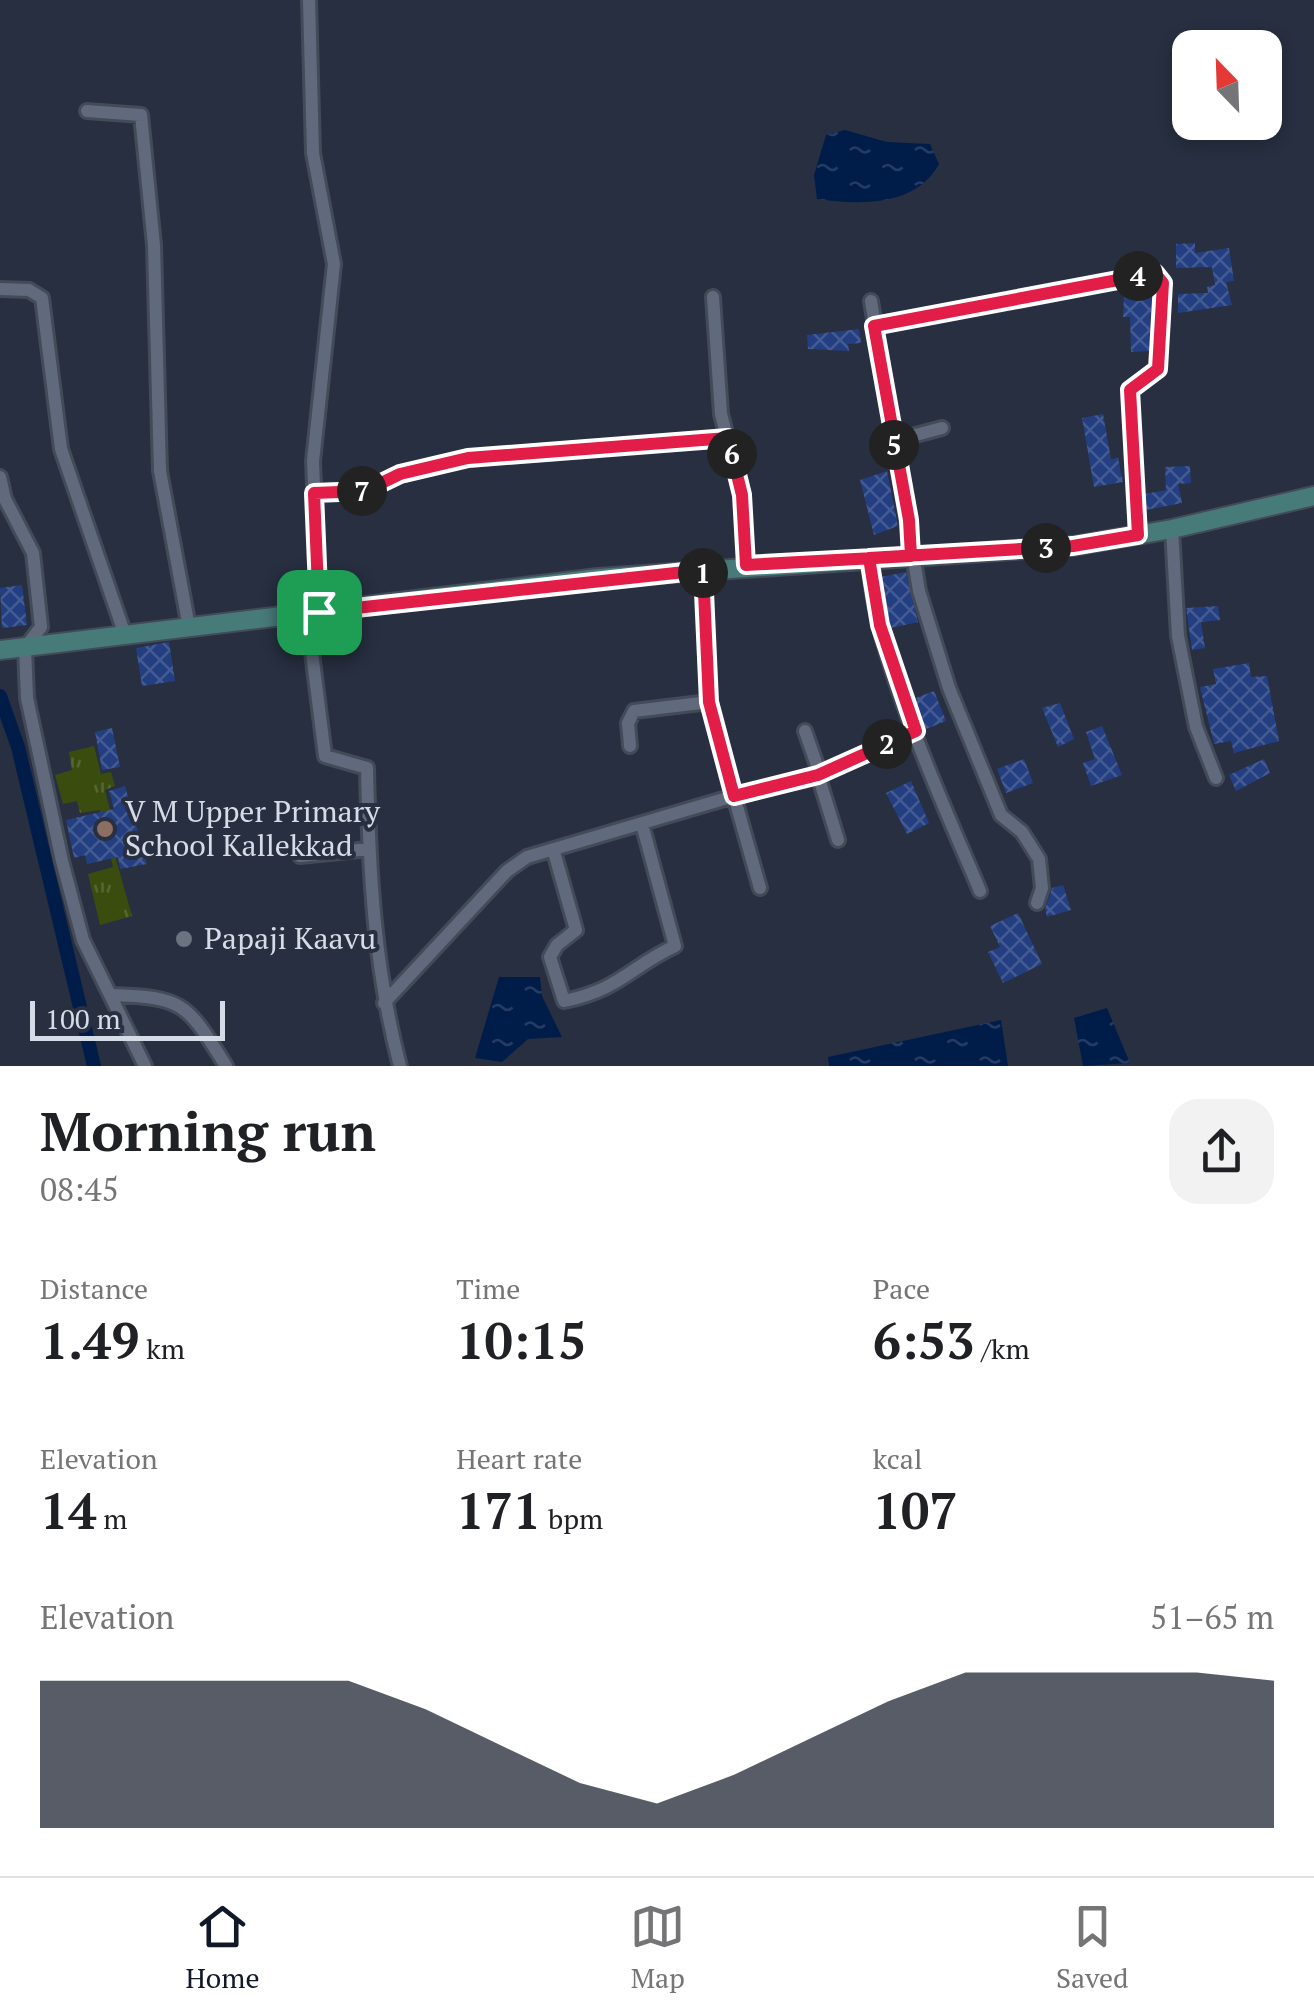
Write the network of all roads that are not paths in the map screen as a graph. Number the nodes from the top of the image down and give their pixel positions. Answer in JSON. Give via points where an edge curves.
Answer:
{"nodes":[{"id":1,"x":310,"y":0,"type":"edge"},
{"id":2,"x":87,"y":111,"type":"dead end"},
{"id":3,"x":0,"y":289,"type":"edge"},
{"id":4,"x":713,"y":297,"type":"dead end"},
{"id":5,"x":871,"y":301,"type":"dead end"},
{"id":6,"x":874,"y":326,"type":"junction"},
{"id":7,"x":942,"y":428,"type":"dead end"},
{"id":8,"x":728,"y":438,"type":"junction"},
{"id":9,"x":893,"y":441,"type":"junction"},
{"id":10,"x":0,"y":477,"type":"edge"},
{"id":11,"x":314,"y":493,"type":"junction"},
{"id":12,"x":1314,"y":496,"type":"edge"},
{"id":13,"x":1172,"y":529,"type":"junction"},
{"id":14,"x":1138,"y":535,"type":"junction"},
{"id":15,"x":911,"y":556,"type":"junction"},
{"id":16,"x":869,"y":558,"type":"junction"},
{"id":17,"x":746,"y":565,"type":"junction"},
{"id":18,"x":703,"y":570,"type":"junction"},
{"id":19,"x":313,"y":612,"type":"junction"},
{"id":20,"x":189,"y":627,"type":"junction"},
{"id":21,"x":124,"y":636,"type":"junction"},
{"id":22,"x":25,"y":648,"type":"junction"},
{"id":23,"x":0,"y":650,"type":"edge"},
{"id":24,"x":709,"y":702,"type":"junction"},
{"id":25,"x":805,"y":731,"type":"dead end"},
{"id":26,"x":916,"y":731,"type":"junction"},
{"id":27,"x":630,"y":746,"type":"dead end"},
{"id":28,"x":819,"y":775,"type":"junction"},
{"id":29,"x":1216,"y":778,"type":"dead end"},
{"id":30,"x":734,"y":796,"type":"junction"},
{"id":31,"x":642,"y":824,"type":"junction"},
{"id":32,"x":838,"y":840,"type":"dead end"},
{"id":33,"x":369,"y":849,"type":"junction"},
{"id":34,"x":554,"y":852,"type":"junction"},
{"id":35,"x":300,"y":856,"type":"dead end"},
{"id":36,"x":760,"y":888,"type":"dead end"},
{"id":37,"x":980,"y":891,"type":"dead end"},
{"id":38,"x":1038,"y":903,"type":"dead end"},
{"id":39,"x":111,"y":994,"type":"junction"},
{"id":40,"x":384,"y":1004,"type":"junction"},
{"id":41,"x":145,"y":1066,"type":"edge"},
{"id":42,"x":226,"y":1066,"type":"edge"},
{"id":43,"x":400,"y":1066,"type":"edge"}],
"edges":[{"from":1,"to":11,"type":"street","via":[[312,154],[334,264]]},
{"from":2,"to":20,"type":"street","via":[[141,116],[154,246],[160,471]]},
{"from":3,"to":21,"type":"street","via":[[29,290],[42,298],[62,448]]},
{"from":4,"to":8,"type":"street"},
{"from":5,"to":6,"type":"street"},
{"from":6,"to":9,"type":"street"},
{"from":6,"to":14,"type":"street","via":[[1155,273],[1163,283],[1158,369],[1130,390]]},
{"from":7,"to":9,"type":"street"},
{"from":8,"to":11,"type":"street","via":[[468,458],[400,474],[365,491]]},
{"from":8,"to":17,"type":"street","via":[[742,495]]},
{"from":9,"to":15,"type":"street"},
{"from":10,"to":22,"type":"street","via":[[33,554],[41,627]]},
{"from":11,"to":19,"type":"street"},
{"from":12,"to":13,"type":"main road"},
{"from":13,"to":14,"type":"main road"},
{"from":13,"to":29,"type":"street","via":[[1178,636],[1196,727]]},
{"from":14,"to":15,"type":"main road"},
{"from":15,"to":16,"type":"main road"},
{"from":15,"to":38,"type":"street","via":[[950,688],[1001,815],[1022,832],[1038,859]]},
{"from":16,"to":17,"type":"main road"},
{"from":16,"to":26,"type":"street","via":[[880,625]]},
{"from":17,"to":18,"type":"main road"},
{"from":18,"to":19,"type":"main road"},
{"from":18,"to":24,"type":"street"},
{"from":19,"to":20,"type":"main road"},
{"from":19,"to":33,"type":"street","via":[[325,756],[367,768]]},
{"from":20,"to":21,"type":"main road"},
{"from":21,"to":22,"type":"main road"},
{"from":22,"to":23,"type":"main road"},
{"from":22,"to":39,"type":"street","via":[[27,698],[62,861],[83,940]]},
{"from":24,"to":27,"type":"street","via":[[634,711]]},
{"from":24,"to":30,"type":"street"},
{"from":25,"to":28,"type":"street"},
{"from":26,"to":28,"type":"street"},
{"from":26,"to":37,"type":"street"},
{"from":28,"to":30,"type":"street"},
{"from":28,"to":32,"type":"street"},
{"from":30,"to":31,"type":"street"},
{"from":30,"to":36,"type":"street"},
{"from":31,"to":34,"type":"street"},
{"from":31,"to":34,"type":"street","via":[[676,946],[646,959],[623,982],[564,1001],[550,957],[576,930]]},
{"from":33,"to":35,"type":"street"},
{"from":33,"to":40,"type":"street"},
{"from":34,"to":40,"type":"street","via":[[507,870]]},
{"from":39,"to":41,"type":"street"},
{"from":39,"to":42,"type":"street","via":[[176,1001]]},
{"from":40,"to":43,"type":"street"}]}
